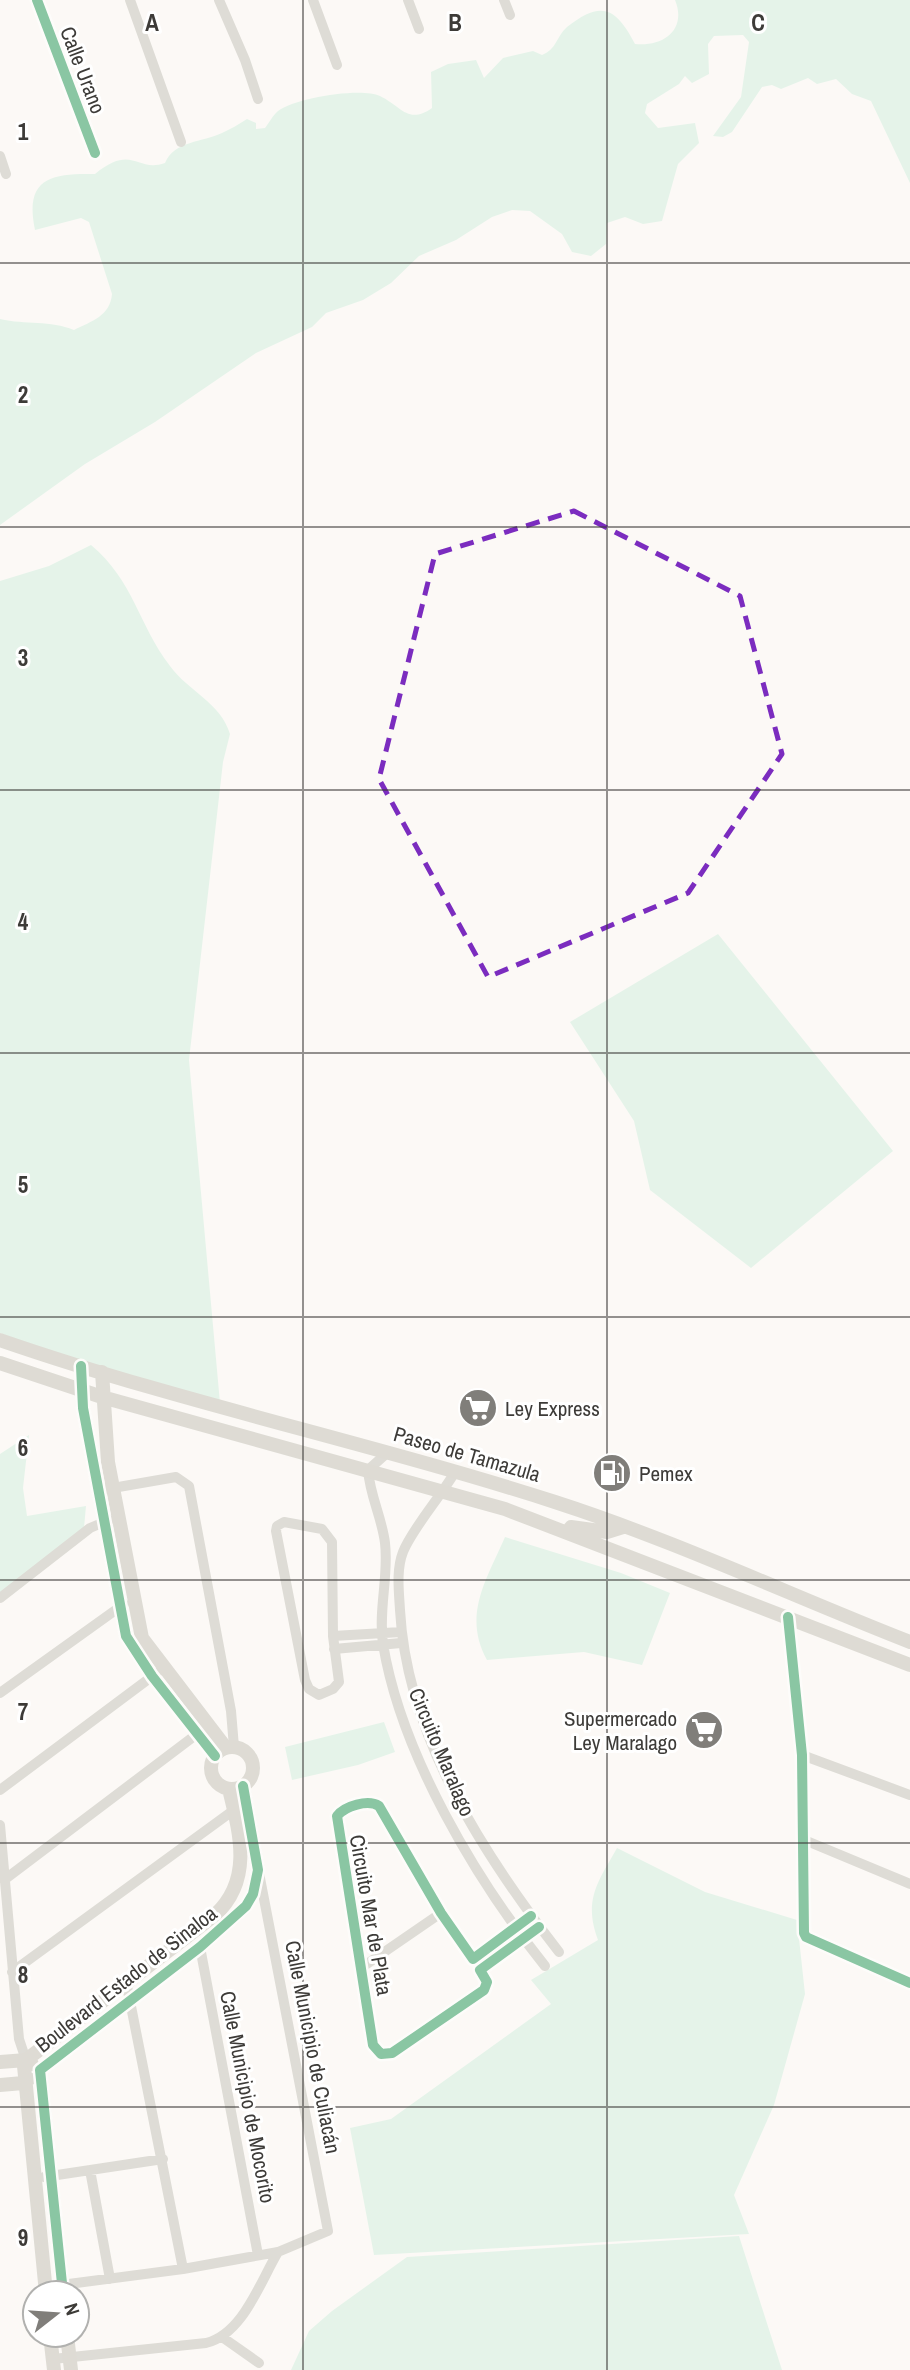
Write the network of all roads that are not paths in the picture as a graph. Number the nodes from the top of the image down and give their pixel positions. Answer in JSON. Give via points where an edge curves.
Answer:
{"nodes":[{"id":1,"x":37,"y":0,"type":"edge"},
{"id":2,"x":130,"y":0,"type":"edge"},
{"id":3,"x":219,"y":0,"type":"edge"},
{"id":4,"x":313,"y":0,"type":"edge"},
{"id":5,"x":408,"y":0,"type":"edge"},
{"id":6,"x":505,"y":0,"type":"edge"},
{"id":7,"x":510,"y":15,"type":"dead end"},
{"id":8,"x":419,"y":29,"type":"dead end"},
{"id":9,"x":337,"y":65,"type":"dead end"},
{"id":10,"x":258,"y":99,"type":"dead end"},
{"id":11,"x":181,"y":142,"type":"dead end"},
{"id":12,"x":95,"y":153,"type":"dead end"},
{"id":13,"x":0,"y":156,"type":"edge"},
{"id":14,"x":6,"y":174,"type":"dead end"},
{"id":15,"x":0,"y":1340,"type":"edge"},
{"id":16,"x":0,"y":1363,"type":"edge"},
{"id":17,"x":81,"y":1366,"type":"junction"},
{"id":18,"x":102,"y":1372,"type":"junction"},
{"id":19,"x":82,"y":1390,"type":"junction"},
{"id":20,"x":102,"y":1397,"type":"junction"},
{"id":21,"x":387,"y":1453,"type":"junction"},
{"id":22,"x":368,"y":1470,"type":"junction"},
{"id":23,"x":455,"y":1472,"type":"junction"},
{"id":24,"x":114,"y":1487,"type":"junction"},
{"id":25,"x":98,"y":1491,"type":"junction"},
{"id":26,"x":443,"y":1492,"type":"junction"},
{"id":27,"x":119,"y":1518,"type":"junction"},
{"id":28,"x":103,"y":1522,"type":"junction"},
{"id":29,"x":555,"y":1527,"type":"junction"},
{"id":30,"x":623,"y":1527,"type":"junction"},
{"id":31,"x":385,"y":1539,"type":"junction"},
{"id":32,"x":408,"y":1545,"type":"junction"},
{"id":33,"x":383,"y":1586,"type":"junction"},
{"id":34,"x":398,"y":1586,"type":"junction"},
{"id":35,"x":0,"y":1598,"type":"edge"},
{"id":36,"x":133,"y":1601,"type":"junction"},
{"id":37,"x":118,"y":1606,"type":"junction"},
{"id":38,"x":788,"y":1617,"type":"junction"},
{"id":39,"x":851,"y":1619,"type":"junction"},
{"id":40,"x":333,"y":1636,"type":"junction"},
{"id":41,"x":401,"y":1637,"type":"junction"},
{"id":42,"x":383,"y":1639,"type":"junction"},
{"id":43,"x":844,"y":1640,"type":"junction"},
{"id":44,"x":910,"y":1642,"type":"edge"},
{"id":45,"x":334,"y":1649,"type":"junction"},
{"id":46,"x":910,"y":1665,"type":"edge"},
{"id":47,"x":157,"y":1672,"type":"junction"},
{"id":48,"x":0,"y":1693,"type":"edge"},
{"id":49,"x":418,"y":1707,"type":"junction"},
{"id":50,"x":401,"y":1714,"type":"junction"},
{"id":51,"x":197,"y":1734,"type":"junction"},
{"id":52,"x":431,"y":1741,"type":"junction"},
{"id":53,"x":416,"y":1749,"type":"junction"},
{"id":54,"x":225,"y":1751,"type":"junction"},
{"id":55,"x":802,"y":1755,"type":"junction"},
{"id":56,"x":236,"y":1787,"type":"junction"},
{"id":57,"x":0,"y":1790,"type":"edge"},
{"id":58,"x":910,"y":1795,"type":"edge"},
{"id":59,"x":240,"y":1805,"type":"junction"},
{"id":60,"x":0,"y":1825,"type":"edge"},
{"id":61,"x":802,"y":1839,"type":"junction"},
{"id":62,"x":258,"y":1870,"type":"junction"},
{"id":63,"x":4,"y":1880,"type":"junction"},
{"id":64,"x":910,"y":1884,"type":"edge"},
{"id":65,"x":441,"y":1913,"type":"junction"},
{"id":66,"x":531,"y":1916,"type":"junction"},
{"id":67,"x":540,"y":1927,"type":"junction"},
{"id":68,"x":515,"y":1928,"type":"junction"},
{"id":69,"x":523,"y":1939,"type":"junction"},
{"id":70,"x":200,"y":1947,"type":"junction"},
{"id":71,"x":559,"y":1952,"type":"dead end"},
{"id":72,"x":545,"y":1966,"type":"dead end"},
{"id":73,"x":361,"y":1968,"type":"junction"},
{"id":74,"x":12,"y":1972,"type":"junction"},
{"id":75,"x":126,"y":1981,"type":"junction"},
{"id":76,"x":910,"y":1983,"type":"edge"},
{"id":77,"x":132,"y":1999,"type":"junction"},
{"id":78,"x":26,"y":2060,"type":"junction"},
{"id":79,"x":0,"y":2063,"type":"edge"},
{"id":80,"x":40,"y":2070,"type":"junction"},
{"id":81,"x":23,"y":2083,"type":"junction"},
{"id":82,"x":0,"y":2085,"type":"edge"},
{"id":83,"x":163,"y":2159,"type":"junction"},
{"id":84,"x":90,"y":2170,"type":"junction"},
{"id":85,"x":48,"y":2176,"type":"junction"},
{"id":86,"x":33,"y":2179,"type":"junction"},
{"id":87,"x":278,"y":2252,"type":"junction"},
{"id":88,"x":258,"y":2255,"type":"junction"},
{"id":89,"x":183,"y":2269,"type":"junction"},
{"id":90,"x":45,"y":2279,"type":"edge"},
{"id":91,"x":61,"y":2279,"type":"edge"},
{"id":92,"x":110,"y":2279,"type":"junction"},
{"id":93,"x":91,"y":2283,"type":"edge"},
{"id":94,"x":222,"y":2337,"type":"junction"},
{"id":95,"x":259,"y":2363,"type":"dead end"},
{"id":96,"x":71,"y":2364,"type":"edge"},
{"id":97,"x":54,"y":2365,"type":"edge"}],
"edges":[{"from":1,"to":12,"type":"street","name":"Calle Urano"},
{"from":2,"to":11,"type":"street"},
{"from":3,"to":10,"type":"street"},
{"from":4,"to":9,"type":"street"},
{"from":5,"to":8,"type":"street"},
{"from":6,"to":7,"type":"street"},
{"from":13,"to":14,"type":"street"},
{"from":15,"to":17,"type":"street","name":"Paseo de Tamazula"},
{"from":16,"to":19,"type":"street","name":"Paseo de Tamazula"},
{"from":17,"to":18,"type":"street","name":"Paseo de Tamazula"},
{"from":17,"to":19,"type":"street","name":"Boulevard Estado de Sinaloa"},
{"from":18,"to":20,"type":"street","name":"Boulevard Estado de Sinaloa"},
{"from":18,"to":21,"type":"street","name":"Paseo de Tamazula"},
{"from":19,"to":20,"type":"street","name":"Paseo de Tamazula"},
{"from":19,"to":25,"type":"street","name":"Boulevard Estado de Sinaloa"},
{"from":20,"to":22,"type":"street","name":"Paseo de Tamazula"},
{"from":20,"to":24,"type":"street","name":"Boulevard Estado de Sinaloa"},
{"from":21,"to":22,"type":"street"},
{"from":21,"to":23,"type":"street","name":"Paseo de Tamazula"},
{"from":22,"to":26,"type":"street","name":"Paseo de Tamazula"},
{"from":22,"to":31,"type":"street","name":"Circuito Maralago"},
{"from":23,"to":26,"type":"street","name":"Circuito Maralago"},
{"from":23,"to":30,"type":"street","name":"Paseo de Tamazula"},
{"from":24,"to":25,"type":"street"},
{"from":24,"to":27,"type":"street","name":"Boulevard Estado de Sinaloa"},
{"from":24,"to":54,"type":"street","via":[[176,1477],[189,1486],[231,1710]]},
{"from":25,"to":28,"type":"street","name":"Boulevard Estado de Sinaloa"},
{"from":26,"to":29,"type":"street","name":"Paseo de Tamazula"},
{"from":26,"to":32,"type":"street","name":"Circuito Maralago"},
{"from":27,"to":28,"type":"street"},
{"from":27,"to":36,"type":"street","name":"Boulevard Estado de Sinaloa"},
{"from":28,"to":35,"type":"street"},
{"from":28,"to":37,"type":"street","name":"Boulevard Estado de Sinaloa"},
{"from":29,"to":30,"type":"street","via":[[607,1532]]},
{"from":29,"to":38,"type":"street","name":"Paseo de Tamazula"},
{"from":30,"to":39,"type":"street","name":"Paseo de Tamazula"},
{"from":31,"to":32,"type":"street"},
{"from":31,"to":33,"type":"street","name":"Circuito Maralago"},
{"from":32,"to":34,"type":"street","name":"Circuito Maralago"},
{"from":33,"to":34,"type":"street"},
{"from":33,"to":42,"type":"street","name":"Circuito Maralago"},
{"from":34,"to":41,"type":"street","name":"Circuito Maralago"},
{"from":36,"to":37,"type":"street"},
{"from":36,"to":47,"type":"street","name":"Boulevard Estado de Sinaloa"},
{"from":37,"to":47,"type":"street","name":"Boulevard Estado de Sinaloa","via":[[132,1648]]},
{"from":37,"to":48,"type":"street"},
{"from":38,"to":43,"type":"street","name":"Paseo de Tamazula"},
{"from":38,"to":55,"type":"street"},
{"from":39,"to":43,"type":"street"},
{"from":39,"to":44,"type":"street","name":"Paseo de Tamazula"},
{"from":40,"to":42,"type":"street"},
{"from":40,"to":45,"type":"street"},
{"from":40,"to":45,"type":"street","via":[[332,1542],[312,1526],[280,1523],[276,1531],[305,1679],[316,1695],[339,1682]]},
{"from":41,"to":42,"type":"street"},
{"from":41,"to":49,"type":"street","name":"Circuito Maralago"},
{"from":42,"to":45,"type":"street"},
{"from":42,"to":50,"type":"street","name":"Circuito Maralago"},
{"from":43,"to":46,"type":"street","name":"Paseo de Tamazula"},
{"from":47,"to":51,"type":"street","name":"Boulevard Estado de Sinaloa"},
{"from":47,"to":54,"type":"street","name":"Boulevard Estado de Sinaloa"},
{"from":47,"to":57,"type":"street"},
{"from":49,"to":50,"type":"street"},
{"from":49,"to":52,"type":"street","name":"Circuito Maralago"},
{"from":50,"to":53,"type":"street","name":"Circuito Maralago"},
{"from":51,"to":54,"type":"street","name":"Boulevard Estado de Sinaloa"},
{"from":51,"to":63,"type":"street"},
{"from":52,"to":53,"type":"street","via":[[421,1739]]},
{"from":52,"to":66,"type":"street","name":"Circuito Maralago","via":[[482,1843]]},
{"from":53,"to":68,"type":"street","name":"Circuito Maralago","via":[[486,1886]]},
{"from":54,"to":56,"type":"street","name":"Boulevard Estado de Sinaloa","via":[[214,1777]]},
{"from":54,"to":56,"type":"street","name":"Boulevard Estado de Sinaloa","via":[[246,1752],[253,1764],[251,1776]]},
{"from":55,"to":58,"type":"street"},
{"from":55,"to":61,"type":"street"},
{"from":56,"to":59,"type":"street","name":"Boulevard Estado de Sinaloa"},
{"from":59,"to":62,"type":"street","name":"Boulevard Estado de Sinaloa"},
{"from":59,"to":74,"type":"street"},
{"from":59,"to":75,"type":"street","name":"Boulevard Estado de Sinaloa","via":[[240,1877],[231,1899]]},
{"from":60,"to":63,"type":"street"},
{"from":61,"to":64,"type":"street"},
{"from":61,"to":76,"type":"street","via":[[806,1937]]},
{"from":62,"to":70,"type":"street","name":"Boulevard Estado de Sinaloa","via":[[246,1906]]},
{"from":62,"to":87,"type":"street","name":"Calle Municipio de Culiacán","via":[[328,2221],[328,2231]]},
{"from":63,"to":74,"type":"street"},
{"from":65,"to":68,"type":"street","name":"Circuito Mar de Plata","via":[[472,1959]]},
{"from":65,"to":73,"type":"street","name":"Circuito Mar de Plata"},
{"from":65,"to":73,"type":"street","name":"Circuito Mar de Plata","via":[[379,1806],[370,1802],[340,1812],[336,1827]]},
{"from":66,"to":67,"type":"street","name":"Circuito Maralago"},
{"from":66,"to":68,"type":"street"},
{"from":67,"to":69,"type":"street"},
{"from":67,"to":71,"type":"street","name":"Circuito Maralago"},
{"from":68,"to":69,"type":"street","name":"Circuito Maralago"},
{"from":69,"to":72,"type":"street","name":"Circuito Maralago"},
{"from":69,"to":73,"type":"street","name":"Circuito Mar de Plata","via":[[480,1970],[487,1982],[484,1990],[387,2055],[373,2045]]},
{"from":70,"to":77,"type":"street","name":"Boulevard Estado de Sinaloa"},
{"from":70,"to":88,"type":"street","name":"Calle Municipio de Mocorito"},
{"from":74,"to":78,"type":"street","via":[[19,2039]]},
{"from":75,"to":77,"type":"street"},
{"from":75,"to":78,"type":"street","name":"Boulevard Estado de Sinaloa"},
{"from":77,"to":80,"type":"street","name":"Boulevard Estado de Sinaloa"},
{"from":77,"to":83,"type":"street"},
{"from":78,"to":79,"type":"street"},
{"from":78,"to":80,"type":"street"},
{"from":78,"to":81,"type":"street","name":"Boulevard Estado de Sinaloa"},
{"from":80,"to":81,"type":"street"},
{"from":80,"to":85,"type":"street","name":"Boulevard Estado de Sinaloa"},
{"from":81,"to":82,"type":"street"},
{"from":81,"to":86,"type":"street","name":"Boulevard Estado de Sinaloa"},
{"from":83,"to":84,"type":"street"},
{"from":83,"to":89,"type":"street"},
{"from":84,"to":85,"type":"street"},
{"from":84,"to":92,"type":"street"},
{"from":85,"to":86,"type":"street"},
{"from":85,"to":91,"type":"street","name":"Boulevard Estado de Sinaloa"},
{"from":86,"to":90,"type":"street","name":"Boulevard Estado de Sinaloa"},
{"from":87,"to":88,"type":"street"},
{"from":87,"to":94,"type":"street","via":[[234,2326]]},
{"from":88,"to":89,"type":"street"},
{"from":89,"to":92,"type":"street"},
{"from":92,"to":93,"type":"street"},
{"from":94,"to":95,"type":"street"},
{"from":94,"to":96,"type":"street"},
{"from":96,"to":97,"type":"street"}]}
